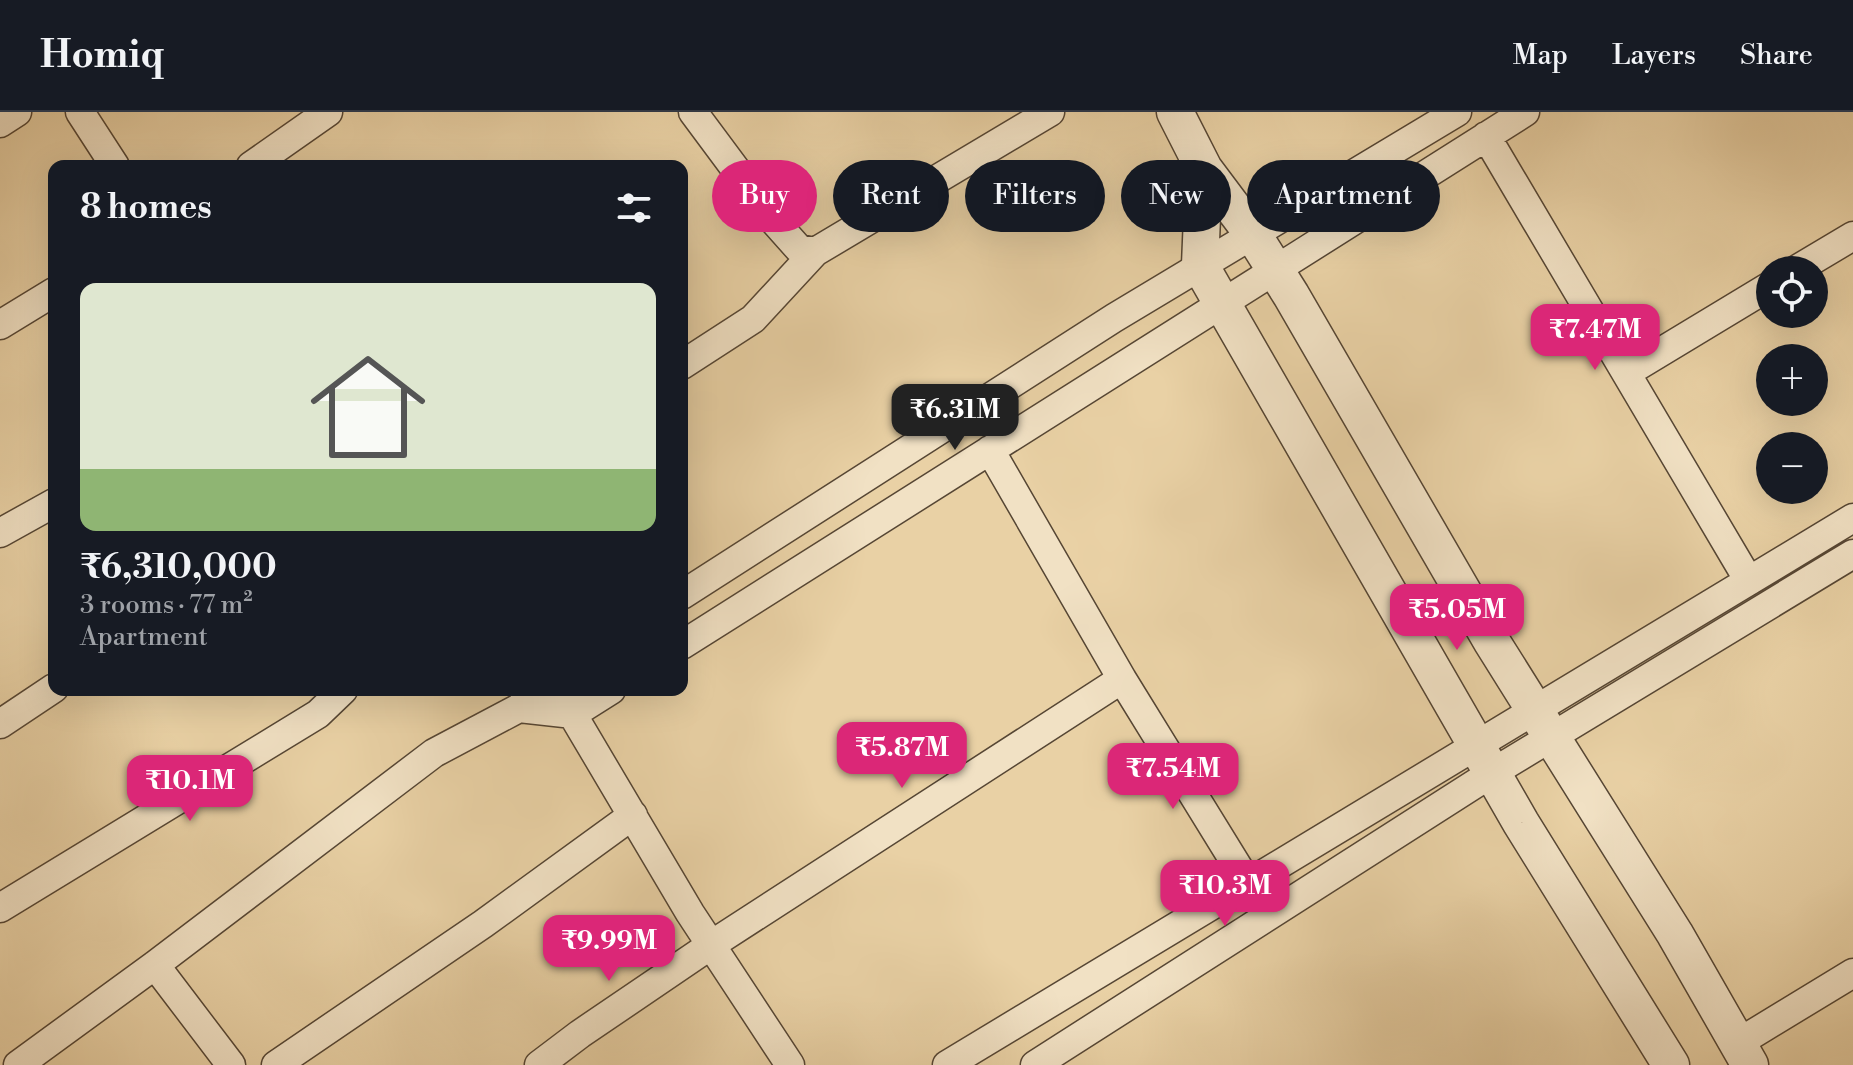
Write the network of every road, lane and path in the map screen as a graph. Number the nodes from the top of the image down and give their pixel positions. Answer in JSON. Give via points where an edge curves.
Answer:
{"nodes":[{"id":1,"x":17,"y":112,"type":"edge"},
{"id":2,"x":80,"y":112,"type":"edge"},
{"id":3,"x":328,"y":112,"type":"edge"},
{"id":4,"x":693,"y":112,"type":"edge"},
{"id":5,"x":1050,"y":112,"type":"edge"},
{"id":6,"x":1175,"y":112,"type":"edge"},
{"id":7,"x":1457,"y":112,"type":"edge"},
{"id":8,"x":1525,"y":112,"type":"edge"},
{"id":9,"x":0,"y":123,"type":"edge"},
{"id":10,"x":1486,"y":136,"type":"junction"},
{"id":11,"x":111,"y":160,"type":"edge"},
{"id":12,"x":260,"y":160,"type":"edge"},
{"id":13,"x":1199,"y":160,"type":"edge"},
{"id":14,"x":1231,"y":205,"type":"edge"},
{"id":15,"x":1201,"y":232,"type":"edge"},
{"id":16,"x":1252,"y":233,"type":"junction"},
{"id":17,"x":1853,"y":236,"type":"edge"},
{"id":18,"x":815,"y":252,"type":"junction"},
{"id":19,"x":1819,"y":256,"type":"edge"},
{"id":20,"x":1200,"y":265,"type":"junction"},
{"id":21,"x":1274,"y":270,"type":"junction"},
{"id":22,"x":1756,"y":294,"type":"edge"},
{"id":23,"x":48,"y":296,"type":"edge"},
{"id":24,"x":1222,"y":303,"type":"junction"},
{"id":25,"x":0,"y":325,"type":"edge"},
{"id":26,"x":688,"y":361,"type":"edge"},
{"id":27,"x":1626,"y":373,"type":"junction"},
{"id":28,"x":990,"y":450,"type":"junction"},
{"id":29,"x":48,"y":506,"type":"edge"},
{"id":30,"x":1853,"y":518,"type":"edge"},
{"id":31,"x":0,"y":533,"type":"edge"},
{"id":32,"x":1853,"y":554,"type":"edge"},
{"id":33,"x":1749,"y":581,"type":"junction"},
{"id":34,"x":688,"y":591,"type":"edge"},
{"id":35,"x":688,"y":641,"type":"edge"},
{"id":36,"x":1122,"y":679,"type":"junction"},
{"id":37,"x":48,"y":692,"type":"edge"},
{"id":38,"x":337,"y":696,"type":"edge"},
{"id":39,"x":562,"y":696,"type":"edge"},
{"id":40,"x":602,"y":696,"type":"edge"},
{"id":41,"x":529,"y":699,"type":"edge"},
{"id":42,"x":573,"y":714,"type":"junction"},
{"id":43,"x":0,"y":724,"type":"edge"},
{"id":44,"x":1543,"y":724,"type":"junction"},
{"id":45,"x":1484,"y":760,"type":"junction"},
{"id":46,"x":633,"y":815,"type":"junction"},
{"id":47,"x":1248,"y":884,"type":"junction"},
{"id":48,"x":0,"y":908,"type":"edge"},
{"id":49,"x":1268,"y":916,"type":"junction"},
{"id":50,"x":711,"y":945,"type":"junction"},
{"id":51,"x":155,"y":965,"type":"junction"},
{"id":52,"x":1853,"y":973,"type":"edge"},
{"id":53,"x":1744,"y":1054,"type":"edge"},
{"id":54,"x":18,"y":1065,"type":"edge"},
{"id":55,"x":231,"y":1065,"type":"edge"},
{"id":56,"x":276,"y":1065,"type":"edge"},
{"id":57,"x":539,"y":1065,"type":"edge"},
{"id":58,"x":790,"y":1065,"type":"edge"},
{"id":59,"x":947,"y":1065,"type":"edge"},
{"id":60,"x":1035,"y":1065,"type":"edge"},
{"id":61,"x":1671,"y":1065,"type":"edge"}],
"edges":[{"from":1,"to":9,"type":"street"},
{"from":2,"to":11,"type":"street"},
{"from":3,"to":12,"type":"street"},
{"from":4,"to":18,"type":"street","via":[[774,221],[799,249]]},
{"from":5,"to":18,"type":"street"},
{"from":6,"to":13,"type":"street"},
{"from":7,"to":16,"type":"street"},
{"from":8,"to":10,"type":"street"},
{"from":10,"to":21,"type":"street"},
{"from":10,"to":27,"type":"street"},
{"from":14,"to":16,"type":"street"},
{"from":15,"to":20,"type":"street"},
{"from":16,"to":20,"type":"street"},
{"from":16,"to":21,"type":"street"},
{"from":17,"to":19,"type":"street"},
{"from":18,"to":26,"type":"street","via":[[753,319]]},
{"from":20,"to":24,"type":"street"},
{"from":20,"to":34,"type":"street"},
{"from":21,"to":24,"type":"street"},
{"from":21,"to":44,"type":"street"},
{"from":22,"to":27,"type":"street"},
{"from":23,"to":25,"type":"street"},
{"from":24,"to":28,"type":"street"},
{"from":24,"to":45,"type":"street"},
{"from":27,"to":33,"type":"street"},
{"from":28,"to":35,"type":"street"},
{"from":28,"to":36,"type":"street"},
{"from":29,"to":31,"type":"street"},
{"from":30,"to":33,"type":"street"},
{"from":32,"to":44,"type":"street"},
{"from":33,"to":44,"type":"street"},
{"from":36,"to":47,"type":"street"},
{"from":36,"to":50,"type":"street"},
{"from":37,"to":43,"type":"street"},
{"from":38,"to":48,"type":"street","via":[[318,714]]},
{"from":39,"to":42,"type":"street"},
{"from":40,"to":42,"type":"street"},
{"from":41,"to":42,"type":"street"},
{"from":41,"to":51,"type":"street","via":[[434,753]]},
{"from":42,"to":46,"type":"street"},
{"from":44,"to":45,"type":"street"},
{"from":44,"to":53,"type":"street"},
{"from":45,"to":47,"type":"street"},
{"from":45,"to":49,"type":"street"},
{"from":45,"to":61,"type":"street"},
{"from":46,"to":50,"type":"street"},
{"from":46,"to":56,"type":"street"},
{"from":47,"to":49,"type":"street"},
{"from":47,"to":59,"type":"street"},
{"from":49,"to":60,"type":"street"},
{"from":50,"to":57,"type":"street"},
{"from":50,"to":58,"type":"street"},
{"from":51,"to":54,"type":"street"},
{"from":51,"to":55,"type":"street"},
{"from":52,"to":53,"type":"street"}]}
